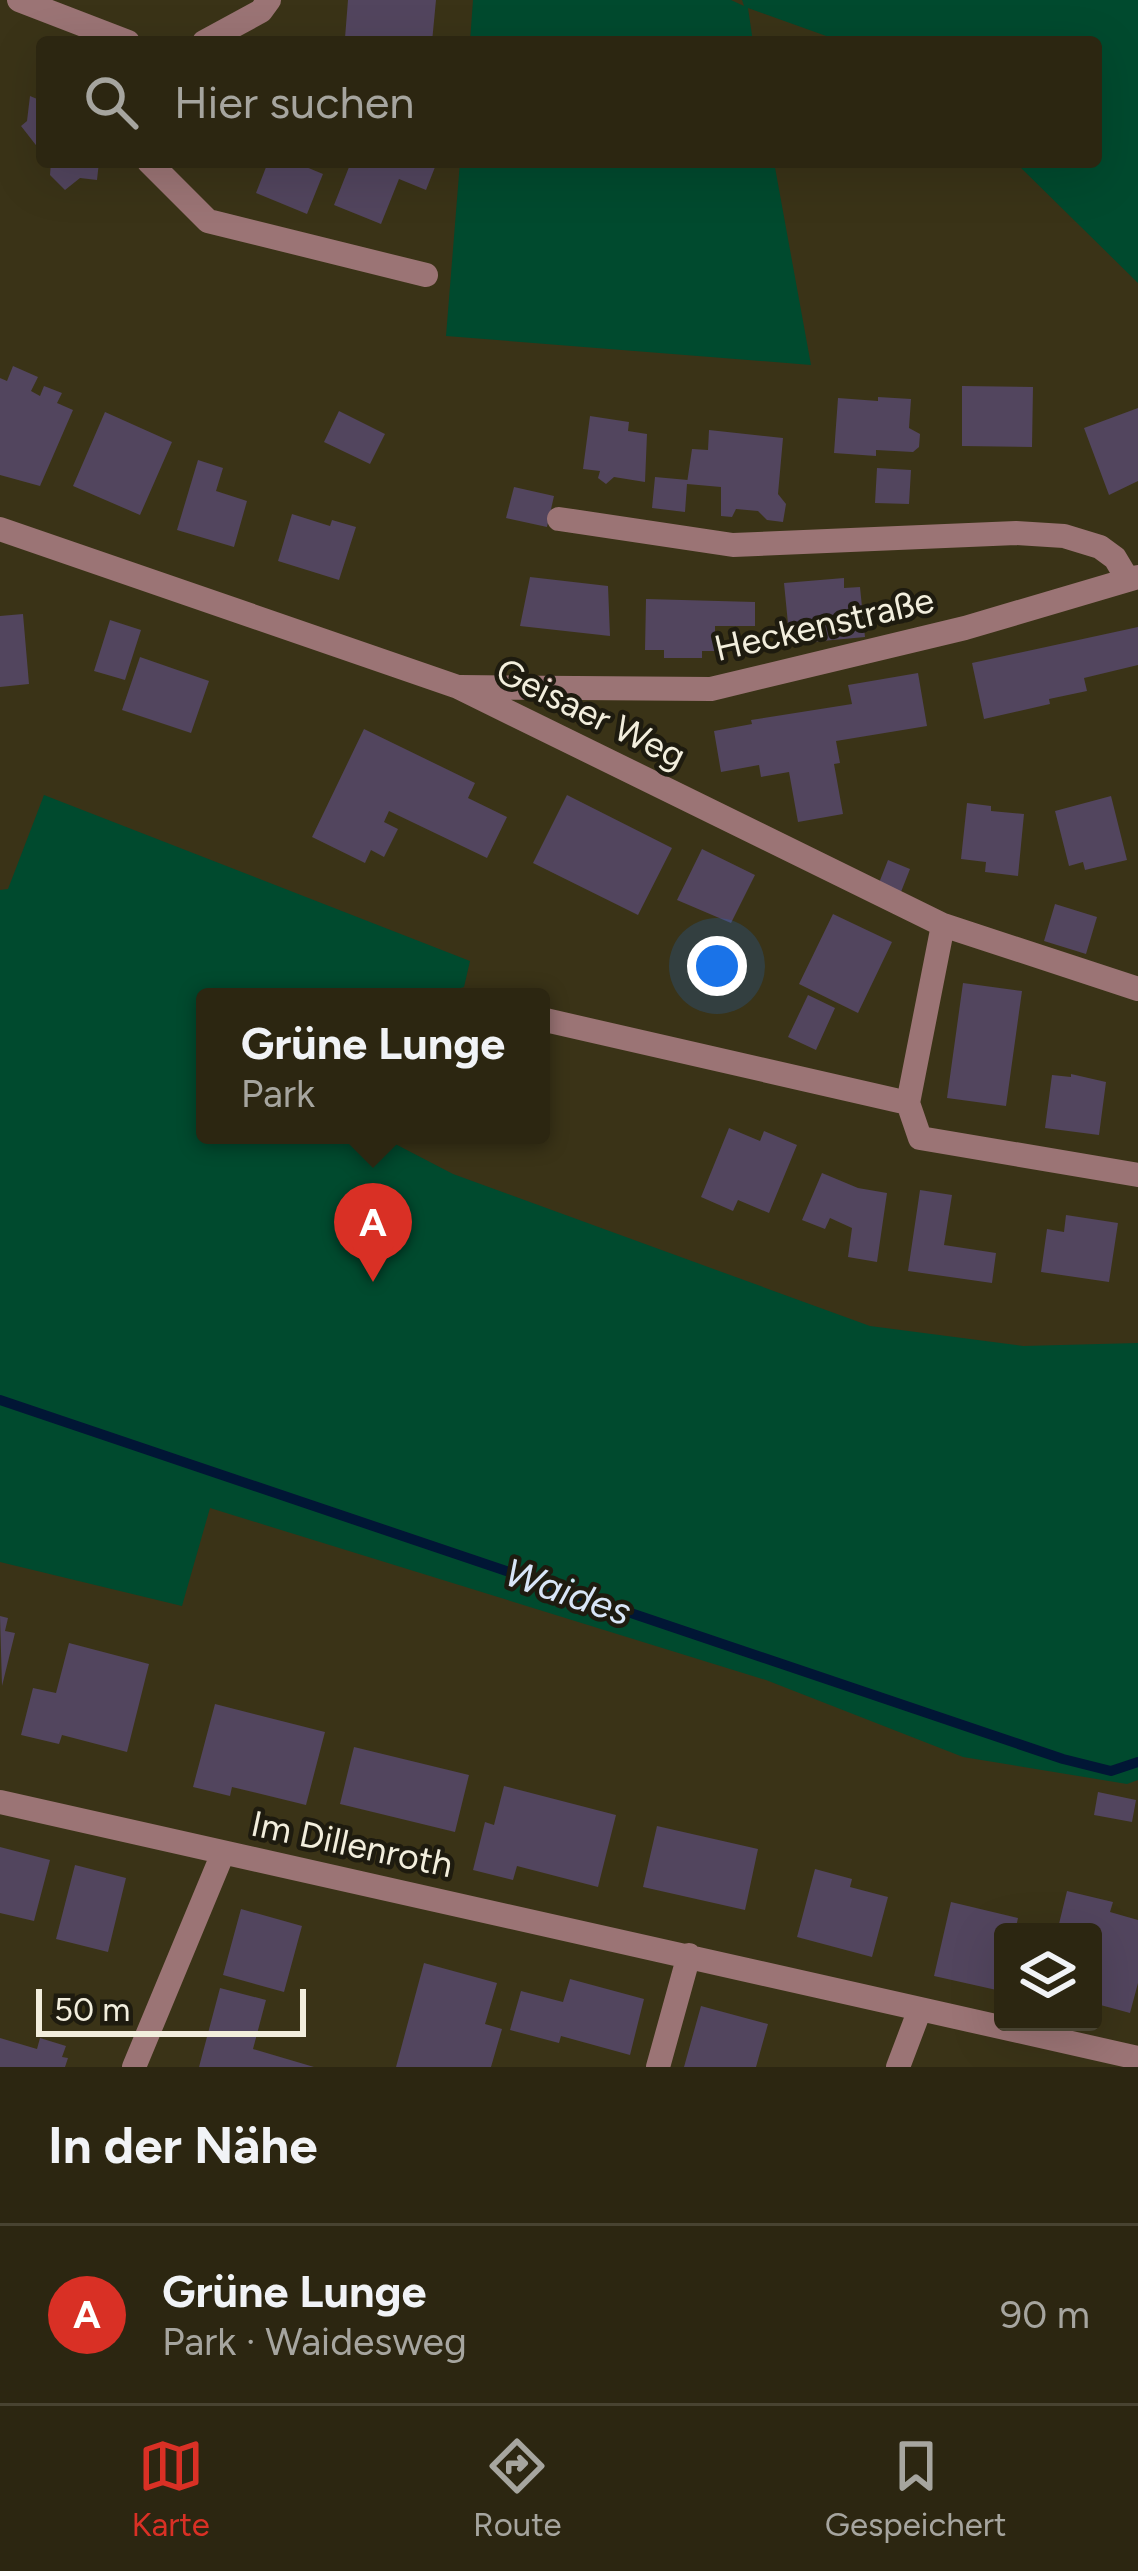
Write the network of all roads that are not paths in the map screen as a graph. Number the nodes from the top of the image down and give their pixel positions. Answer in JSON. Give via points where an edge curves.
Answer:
{"nodes":[{"id":1,"x":19,"y":0,"type":"edge"},
{"id":2,"x":269,"y":0,"type":"edge"},
{"id":3,"x":110,"y":36,"type":"edge"},
{"id":4,"x":215,"y":36,"type":"edge"},
{"id":5,"x":155,"y":168,"type":"edge"},
{"id":6,"x":426,"y":275,"type":"dead end"},
{"id":7,"x":559,"y":519,"type":"dead end"},
{"id":8,"x":0,"y":529,"type":"edge"},
{"id":9,"x":1133,"y":579,"type":"edge"},
{"id":10,"x":458,"y":687,"type":"junction"},
{"id":11,"x":944,"y":926,"type":"junction"},
{"id":12,"x":1138,"y":988,"type":"edge"},
{"id":13,"x":550,"y":1020,"type":"edge"},
{"id":14,"x":908,"y":1103,"type":"junction"},
{"id":15,"x":1138,"y":1175,"type":"edge"},
{"id":16,"x":0,"y":1802,"type":"edge"},
{"id":17,"x":224,"y":1852,"type":"junction"},
{"id":18,"x":689,"y":1955,"type":"junction"},
{"id":19,"x":920,"y":2009,"type":"junction"},
{"id":20,"x":1138,"y":2058,"type":"edge"},
{"id":21,"x":134,"y":2067,"type":"edge"},
{"id":22,"x":658,"y":2067,"type":"edge"},
{"id":23,"x":898,"y":2067,"type":"edge"}],
"edges":[{"from":1,"to":3,"type":"street"},
{"from":2,"to":4,"type":"street"},
{"from":5,"to":6,"type":"street","via":[[208,221]]},
{"from":7,"to":9,"type":"street","name":"Heckenstraße","via":[[733,545],[1064,536],[1100,547]]},
{"from":8,"to":10,"type":"street","name":"Geisaer Weg"},
{"from":9,"to":10,"type":"street","name":"Heckenstraße","via":[[711,689]]},
{"from":10,"to":11,"type":"street","name":"Geisaer Weg"},
{"from":11,"to":12,"type":"street","name":"Geisaer Weg"},
{"from":11,"to":14,"type":"street"},
{"from":13,"to":14,"type":"street"},
{"from":14,"to":15,"type":"street","via":[[920,1138]]},
{"from":16,"to":17,"type":"street","name":"Im Dillenroth"},
{"from":17,"to":18,"type":"street","name":"Im Dillenroth"},
{"from":17,"to":21,"type":"street"},
{"from":18,"to":19,"type":"street","name":"Im Dillenroth"},
{"from":18,"to":22,"type":"street"},
{"from":19,"to":20,"type":"street","name":"Im Dillenroth"},
{"from":19,"to":23,"type":"street"}]}
